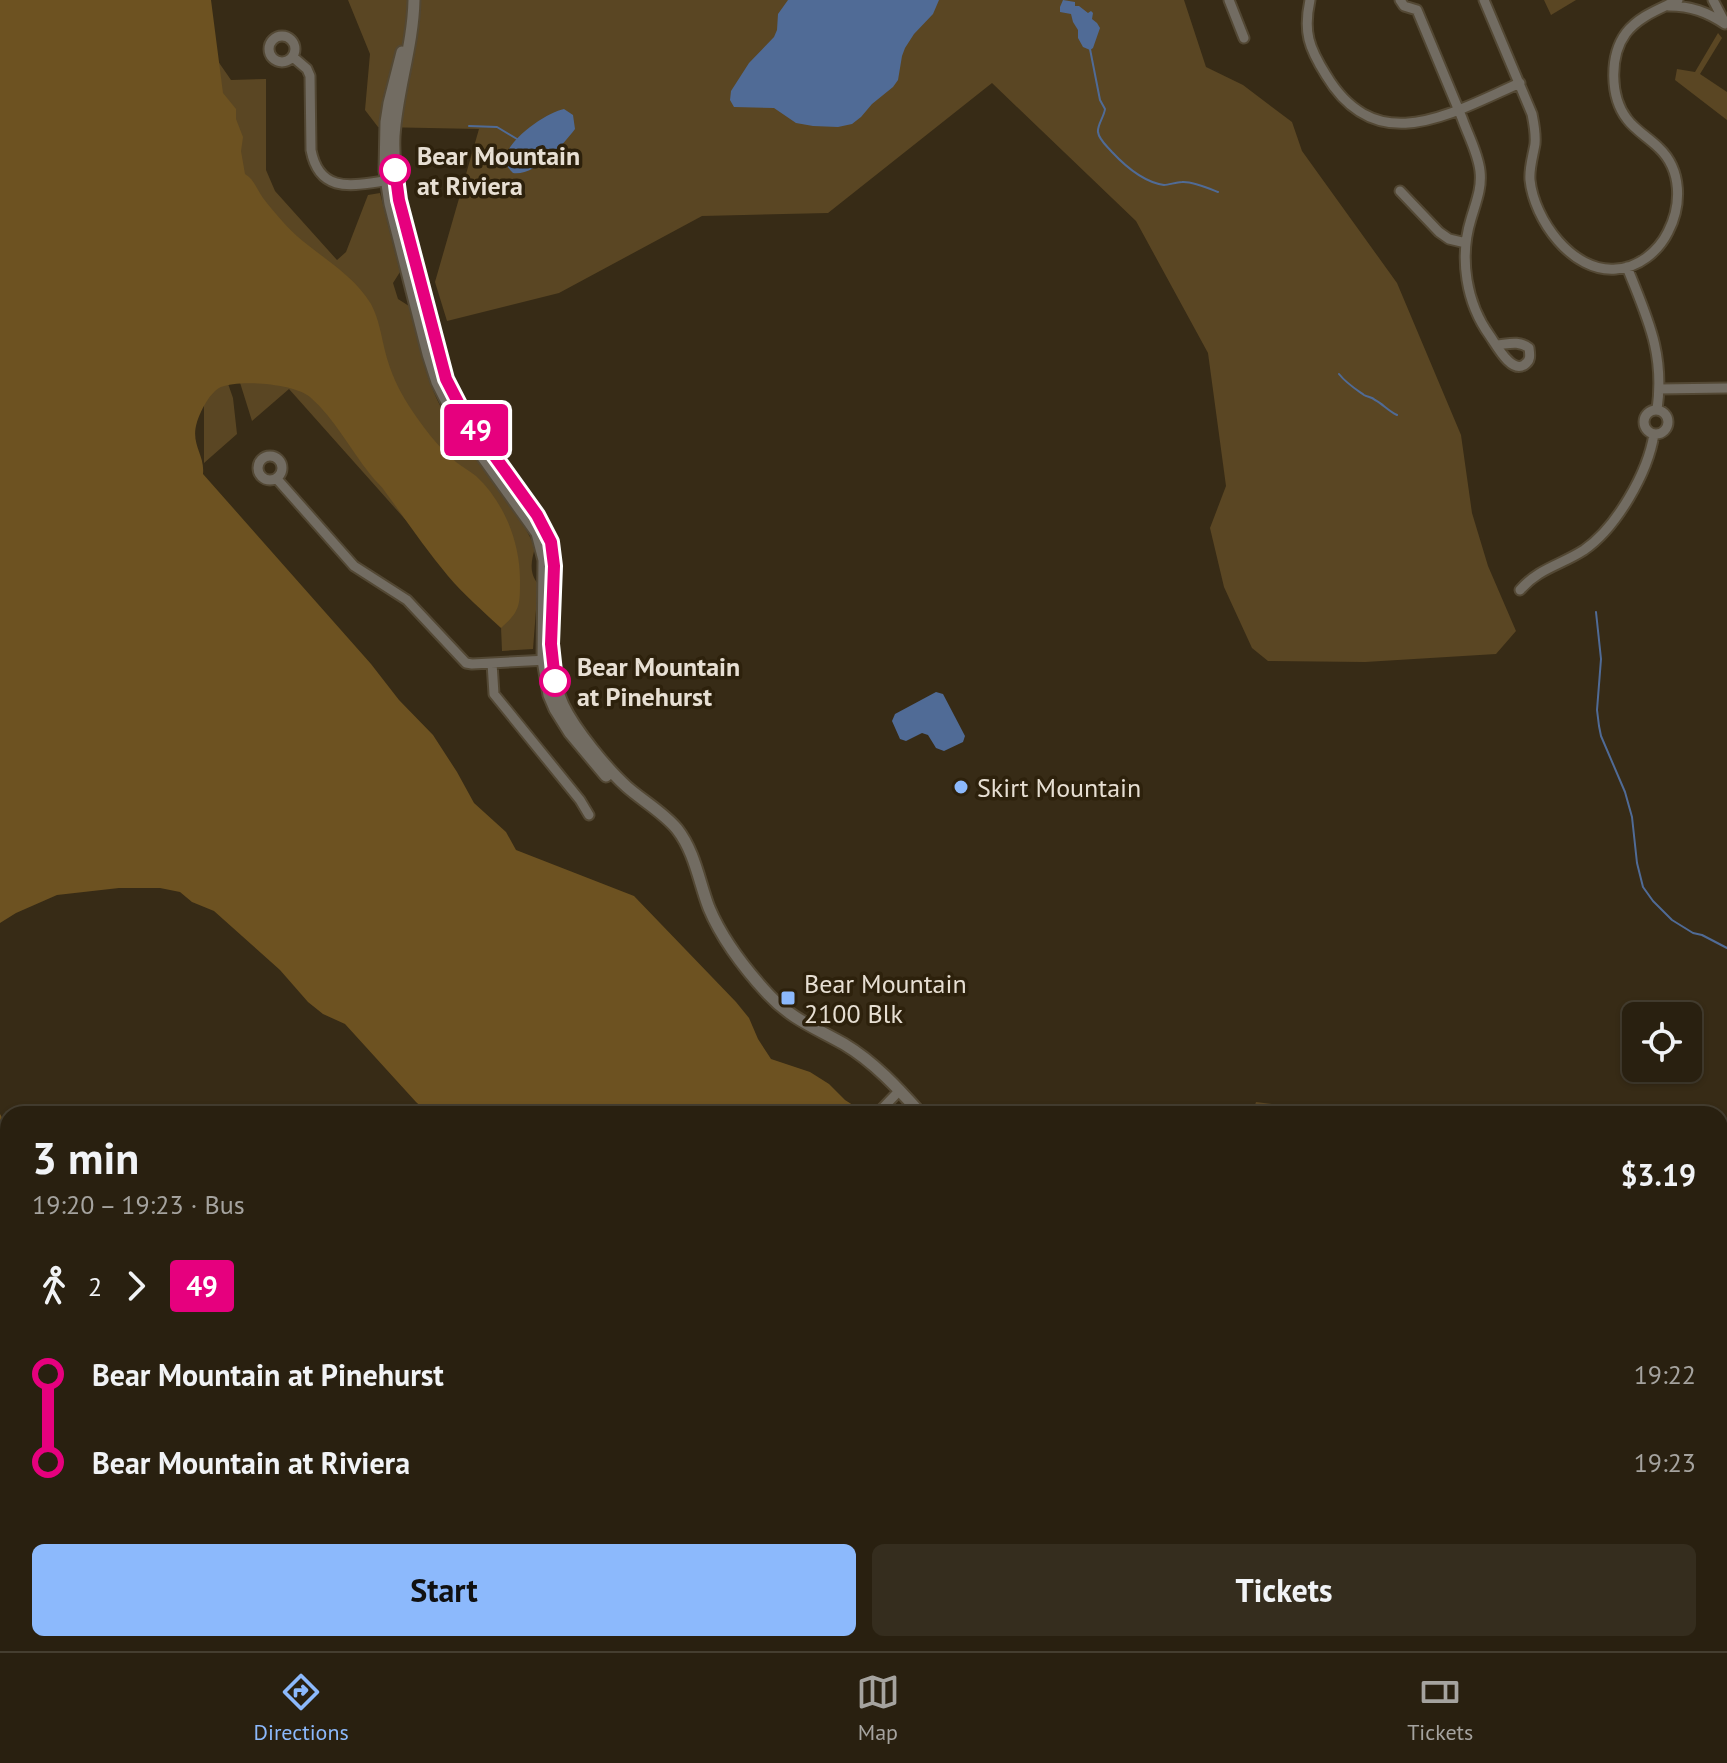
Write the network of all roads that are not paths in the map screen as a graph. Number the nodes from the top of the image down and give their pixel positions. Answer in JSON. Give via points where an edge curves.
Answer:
{"nodes":[{"id":1,"x":407,"y":0,"type":"edge"},
{"id":2,"x":414,"y":0,"type":"edge"},
{"id":3,"x":1229,"y":0,"type":"edge"},
{"id":4,"x":1310,"y":0,"type":"edge"},
{"id":5,"x":1400,"y":0,"type":"edge"},
{"id":6,"x":1484,"y":0,"type":"edge"},
{"id":7,"x":1678,"y":0,"type":"edge"},
{"id":8,"x":1713,"y":0,"type":"edge"},
{"id":9,"x":1419,"y":5,"type":"edge"},
{"id":10,"x":1664,"y":7,"type":"junction"},
{"id":11,"x":1726,"y":25,"type":"edge"},
{"id":12,"x":1244,"y":38,"type":"dead end"},
{"id":13,"x":293,"y":57,"type":"dead end"},
{"id":14,"x":1520,"y":83,"type":"junction"},
{"id":15,"x":1458,"y":109,"type":"junction"},
{"id":16,"x":391,"y":180,"type":"junction"},
{"id":17,"x":1400,"y":191,"type":"dead end"},
{"id":18,"x":1466,"y":243,"type":"junction"},
{"id":19,"x":1627,"y":267,"type":"junction"},
{"id":20,"x":1497,"y":345,"type":"dead end"},
{"id":21,"x":1727,"y":388,"type":"edge"},
{"id":22,"x":1659,"y":389,"type":"junction"},
{"id":23,"x":1657,"y":410,"type":"junction"},
{"id":24,"x":1654,"y":434,"type":"junction"},
{"id":25,"x":277,"y":479,"type":"dead end"},
{"id":26,"x":1520,"y":590,"type":"dead end"},
{"id":27,"x":547,"y":660,"type":"junction"},
{"id":28,"x":492,"y":663,"type":"junction"},
{"id":29,"x":589,"y":815,"type":"dead end"},
{"id":30,"x":900,"y":1090,"type":"junction"},
{"id":31,"x":885,"y":1106,"type":"edge"},
{"id":32,"x":914,"y":1106,"type":"edge"}],
"edges":[{"from":1,"to":16,"type":"street","via":[[386,122],[384,155]]},
{"from":2,"to":16,"type":"street"},
{"from":3,"to":12,"type":"street"},
{"from":4,"to":15,"type":"street","via":[[1307,31],[1312,52],[1337,93],[1359,112],[1402,124],[1426,122]]},
{"from":5,"to":9,"type":"street","via":[[1404,6]]},
{"from":6,"to":14,"type":"street"},
{"from":7,"to":10,"type":"street"},
{"from":8,"to":11,"type":"street"},
{"from":9,"to":15,"type":"street"},
{"from":10,"to":11,"type":"street","via":[[1696,8]]},
{"from":10,"to":19,"type":"street","via":[[1626,33],[1614,77],[1618,103],[1628,121],[1662,150],[1672,166],[1679,203],[1664,241]]},
{"from":13,"to":16,"type":"street","via":[[310,76],[311,150],[318,170],[341,185]]},
{"from":14,"to":15,"type":"street"},
{"from":14,"to":19,"type":"street","via":[[1535,127],[1530,179],[1544,219],[1561,244],[1586,265]]},
{"from":15,"to":18,"type":"street","via":[[1480,169]]},
{"from":16,"to":27,"type":"street","via":[[437,382],[455,418],[529,520],[541,545]]},
{"from":17,"to":18,"type":"street","via":[[1439,232]]},
{"from":18,"to":20,"type":"street","via":[[1474,305]]},
{"from":19,"to":22,"type":"street","via":[[1654,337]]},
{"from":21,"to":22,"type":"street"},
{"from":22,"to":23,"type":"street"},
{"from":23,"to":24,"type":"street","via":[[1644,421]]},
{"from":23,"to":24,"type":"street","via":[[1669,423],[1661,434]]},
{"from":24,"to":26,"type":"street","via":[[1641,474],[1597,539]]},
{"from":25,"to":28,"type":"street","via":[[354,566],[407,600],[461,659]]},
{"from":27,"to":28,"type":"street"},
{"from":27,"to":30,"type":"street","via":[[546,685],[579,746],[622,792],[685,843],[717,924],[767,993],[793,1016],[861,1055]]},
{"from":28,"to":29,"type":"street","via":[[494,694]]},
{"from":30,"to":31,"type":"street"},
{"from":30,"to":32,"type":"street"}]}
